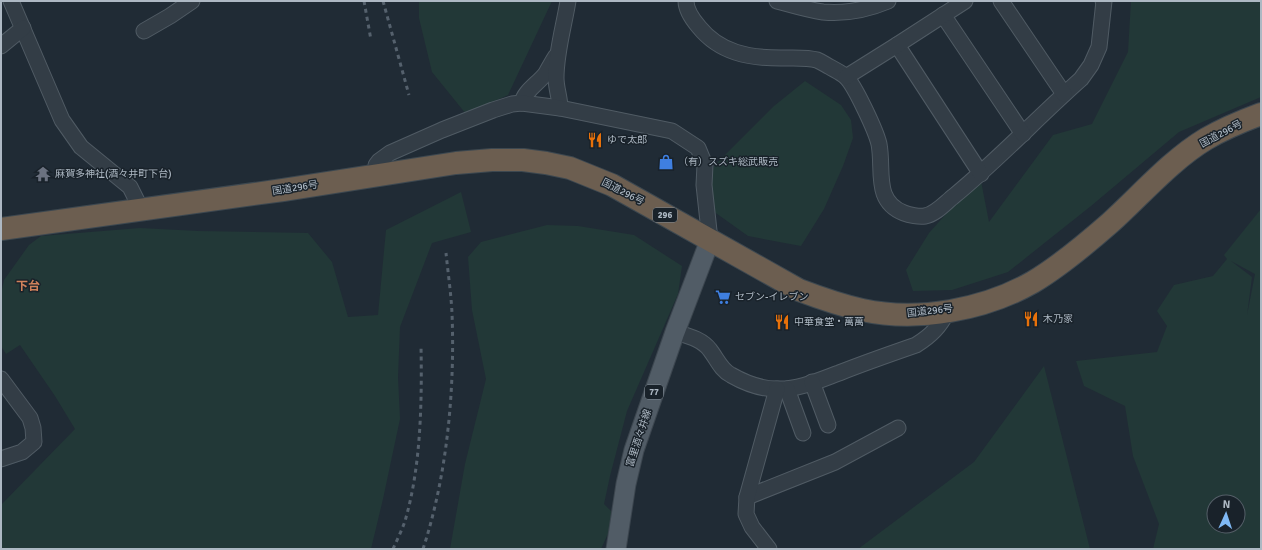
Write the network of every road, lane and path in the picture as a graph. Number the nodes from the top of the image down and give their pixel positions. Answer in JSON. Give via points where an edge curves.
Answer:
{"nodes":[{"id":1,"x":11,"y":1,"type":"edge"},
{"id":2,"x":192,"y":1,"type":"edge"},
{"id":3,"x":568,"y":1,"type":"edge"},
{"id":4,"x":686,"y":1,"type":"edge"},
{"id":5,"x":777,"y":1,"type":"edge"},
{"id":6,"x":888,"y":1,"type":"edge"},
{"id":7,"x":965,"y":1,"type":"edge"},
{"id":8,"x":1001,"y":1,"type":"edge"},
{"id":9,"x":1103,"y":1,"type":"edge"},
{"id":10,"x":943,"y":15,"type":"junction"},
{"id":11,"x":23,"y":28,"type":"junction"},
{"id":12,"x":144,"y":31,"type":"dead end"},
{"id":13,"x":898,"y":45,"type":"junction"},
{"id":14,"x":1,"y":46,"type":"edge"},
{"id":15,"x":559,"y":51,"type":"junction"},
{"id":16,"x":846,"y":77,"type":"junction"},
{"id":17,"x":1064,"y":94,"type":"junction"},
{"id":18,"x":522,"y":103,"type":"junction"},
{"id":19,"x":560,"y":108,"type":"junction"},
{"id":20,"x":1261,"y":114,"type":"edge"},
{"id":21,"x":1023,"y":134,"type":"junction"},
{"id":22,"x":981,"y":174,"type":"junction"},
{"id":23,"x":376,"y":175,"type":"junction"},
{"id":24,"x":141,"y":209,"type":"junction"},
{"id":25,"x":1,"y":229,"type":"edge"},
{"id":26,"x":710,"y":240,"type":"junction"},
{"id":27,"x":948,"y":311,"type":"junction"},
{"id":28,"x":675,"y":332,"type":"junction"},
{"id":29,"x":1,"y":379,"type":"edge"},
{"id":30,"x":812,"y":382,"type":"junction"},
{"id":31,"x":782,"y":389,"type":"junction"},
{"id":32,"x":828,"y":425,"type":"dead end"},
{"id":33,"x":898,"y":428,"type":"dead end"},
{"id":34,"x":803,"y":433,"type":"dead end"},
{"id":35,"x":1,"y":459,"type":"edge"},
{"id":36,"x":747,"y":496,"type":"junction"},
{"id":37,"x":616,"y":549,"type":"edge"},
{"id":38,"x":769,"y":549,"type":"edge"}],
"edges":[{"from":1,"to":11,"type":"street"},
{"from":2,"to":12,"type":"street"},
{"from":3,"to":15,"type":"street"},
{"from":4,"to":16,"type":"street","via":[[694,21],[706,36],[723,47],[744,55],[816,60]]},
{"from":5,"to":6,"type":"street","via":[[824,12],[851,11]]},
{"from":7,"to":10,"type":"street"},
{"from":8,"to":17,"type":"street"},
{"from":9,"to":17,"type":"street","via":[[1099,47],[1081,79]]},
{"from":10,"to":13,"type":"street"},
{"from":10,"to":21,"type":"street"},
{"from":11,"to":14,"type":"street"},
{"from":11,"to":24,"type":"street","via":[[62,120],[80,147],[130,187]]},
{"from":13,"to":16,"type":"street"},
{"from":13,"to":22,"type":"street"},
{"from":15,"to":18,"type":"street"},
{"from":15,"to":19,"type":"street","via":[[556,80]]},
{"from":16,"to":22,"type":"street","via":[[875,131],[879,145],[881,187],[886,199],[896,210],[908,215],[925,216]]},
{"from":17,"to":21,"type":"street"},
{"from":18,"to":19,"type":"street"},
{"from":18,"to":23,"type":"street","via":[[493,110],[390,153],[379,160]]},
{"from":19,"to":26,"type":"street","via":[[672,131],[698,148],[705,165],[704,185]]},
{"from":20,"to":27,"type":"highway","name":"国道296号","number":"296","via":[[1205,140],[1176,162],[1067,258],[1033,282],[979,304]]},
{"from":21,"to":22,"type":"street"},
{"from":23,"to":24,"type":"highway","name":"国道296号","number":"296"},
{"from":23,"to":26,"type":"highway","name":"国道296号","number":"296","via":[[492,160],[546,163],[570,168],[612,185]]},
{"from":24,"to":25,"type":"highway","name":"国道296号","number":"296"},
{"from":26,"to":27,"type":"highway","name":"国道296号","number":"296","via":[[799,290],[829,302],[892,314]]},
{"from":26,"to":28,"type":"main road","name":"富里酒々井線","number":"77"},
{"from":27,"to":30,"type":"street","via":[[941,324],[928,338],[916,345]]},
{"from":28,"to":31,"type":"street","via":[[701,342],[721,367],[744,382]]},
{"from":28,"to":37,"type":"main road","name":"富里酒々井線","number":"77","via":[[634,450]]},
{"from":29,"to":35,"type":"street","via":[[30,418],[34,442],[22,452]]},
{"from":30,"to":31,"type":"street"},
{"from":30,"to":32,"type":"street"},
{"from":31,"to":34,"type":"street"},
{"from":31,"to":36,"type":"street"},
{"from":33,"to":36,"type":"street","via":[[835,462]]},
{"from":36,"to":38,"type":"street","via":[[746,514],[752,527]]}]}
